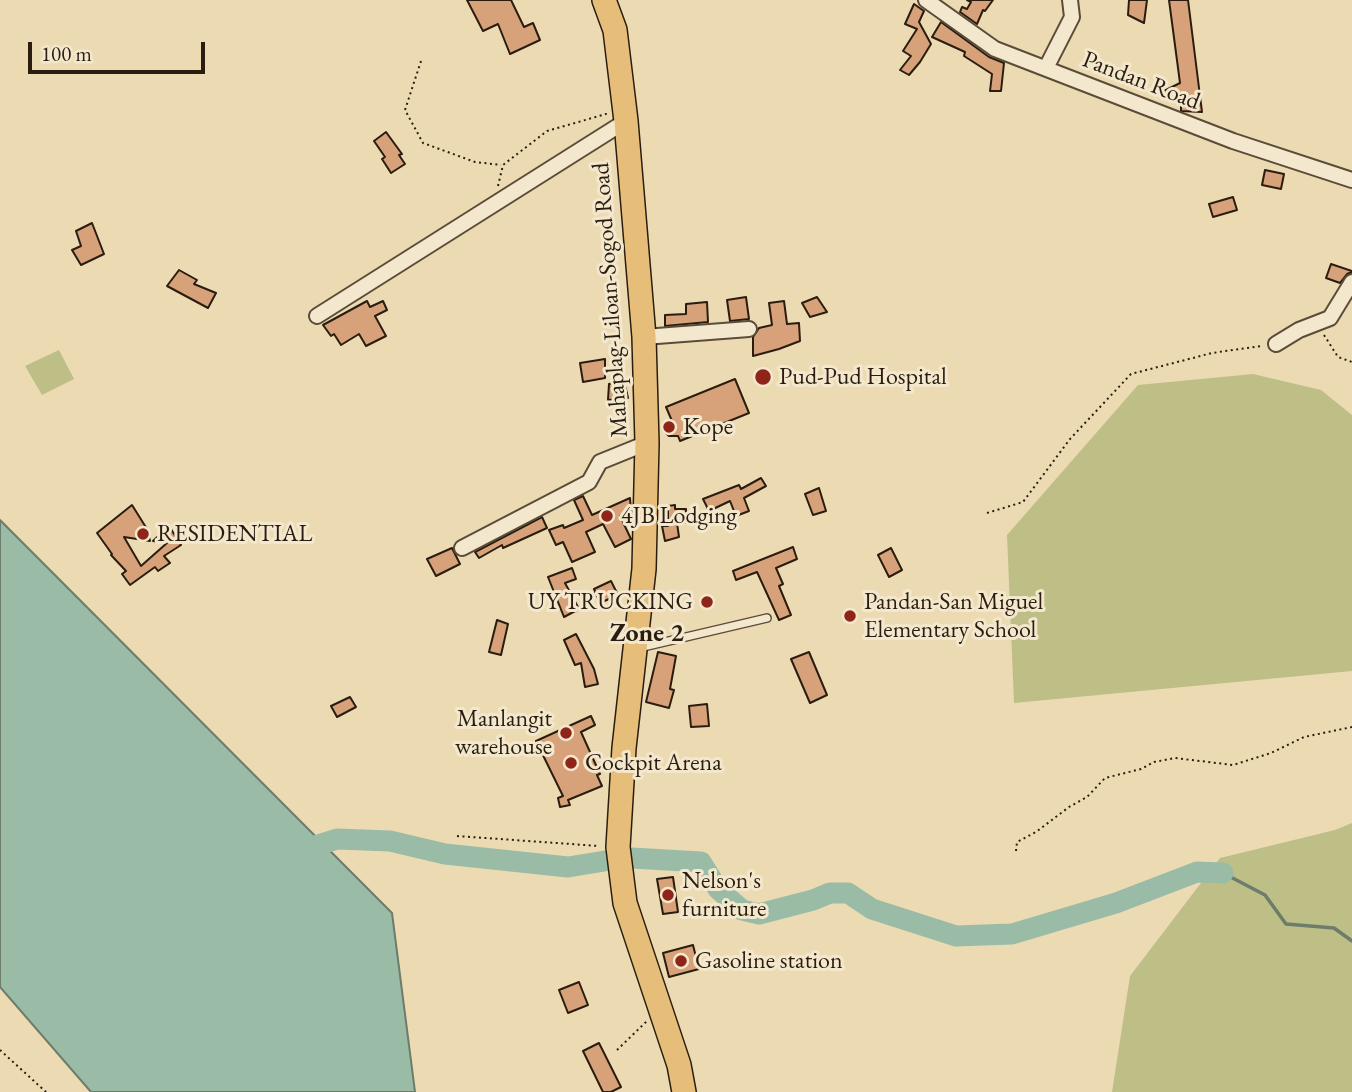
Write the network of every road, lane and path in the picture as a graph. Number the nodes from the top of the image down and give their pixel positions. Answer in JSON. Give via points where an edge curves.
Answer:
{"nodes":[{"id":1,"x":604,"y":0,"type":"edge"},
{"id":2,"x":926,"y":0,"type":"edge"},
{"id":3,"x":1070,"y":0,"type":"edge"},
{"id":4,"x":421,"y":61,"type":"dead end"},
{"id":5,"x":1046,"y":68,"type":"junction"},
{"id":6,"x":620,"y":125,"type":"junction"},
{"id":7,"x":503,"y":165,"type":"junction"},
{"id":8,"x":1352,"y":180,"type":"edge"},
{"id":9,"x":494,"y":206,"type":"junction"},
{"id":10,"x":1352,"y":282,"type":"edge"},
{"id":11,"x":317,"y":316,"type":"dead end"},
{"id":12,"x":1315,"y":323,"type":"junction"},
{"id":13,"x":749,"y":329,"type":"dead end"},
{"id":14,"x":644,"y":338,"type":"junction"},
{"id":15,"x":1276,"y":344,"type":"joint"},
{"id":16,"x":1352,"y":362,"type":"edge"},
{"id":17,"x":647,"y":443,"type":"junction"},
{"id":18,"x":987,"y":513,"type":"dead end"},
{"id":19,"x":462,"y":548,"type":"dead end"},
{"id":20,"x":767,"y":618,"type":"dead end"},
{"id":21,"x":635,"y":649,"type":"junction"},
{"id":22,"x":1352,"y":727,"type":"edge"},
{"id":23,"x":457,"y":836,"type":"dead end"},
{"id":24,"x":618,"y":847,"type":"junction"},
{"id":25,"x":1016,"y":851,"type":"dead end"},
{"id":26,"x":660,"y":1008,"type":"junction"},
{"id":27,"x":0,"y":1050,"type":"edge"},
{"id":28,"x":617,"y":1050,"type":"dead end"},
{"id":29,"x":46,"y":1092,"type":"edge"},
{"id":30,"x":684,"y":1092,"type":"edge"}],
"edges":[{"from":1,"to":6,"type":"main road","name":"Mahaplag-Liloan-Sogod Road","via":[[615,30]]},
{"from":2,"to":5,"type":"street","name":"Pandan Road","via":[[995,49]]},
{"from":3,"to":5,"type":"street","via":[[1072,17]]},
{"from":4,"to":7,"type":"path","via":[[405,110],[423,142],[475,162]]},
{"from":5,"to":8,"type":"street","name":"Pandan Road","via":[[1233,141]]},
{"from":6,"to":7,"type":"path","via":[[606,114],[547,131]]},
{"from":6,"to":9,"type":"street"},
{"from":6,"to":14,"type":"main road","name":"Mahaplag-Liloan-Sogod Road"},
{"from":7,"to":9,"type":"path"},
{"from":9,"to":11,"type":"street"},
{"from":10,"to":12,"type":"street","via":[[1330,318]]},
{"from":12,"to":15,"type":"street"},
{"from":12,"to":16,"type":"path","via":[[1338,357]]},
{"from":13,"to":14,"type":"street"},
{"from":14,"to":17,"type":"main road","name":"Mahaplag-Liloan-Sogod Road"},
{"from":15,"to":18,"type":"path","via":[[1131,374],[1070,439],[1023,502]]},
{"from":17,"to":19,"type":"street","via":[[600,462],[589,482]]},
{"from":17,"to":21,"type":"main road","name":"Mahaplag-Liloan-Sogod Road","via":[[644,569]]},
{"from":20,"to":21,"type":"lane"},
{"from":21,"to":24,"type":"main road","name":"Mahaplag-Liloan-Sogod Road"},
{"from":22,"to":25,"type":"path","via":[[1304,737],[1233,765],[1175,758],[1105,778],[1087,797],[1017,842]]},
{"from":23,"to":24,"type":"path"},
{"from":24,"to":26,"type":"main road","name":"Mahaplag-Liloan-Sogod Road","via":[[625,903]]},
{"from":26,"to":28,"type":"path"},
{"from":26,"to":30,"type":"main road","name":"Mahaplag-Liloan-Sogod Road"},
{"from":27,"to":29,"type":"path"}]}
